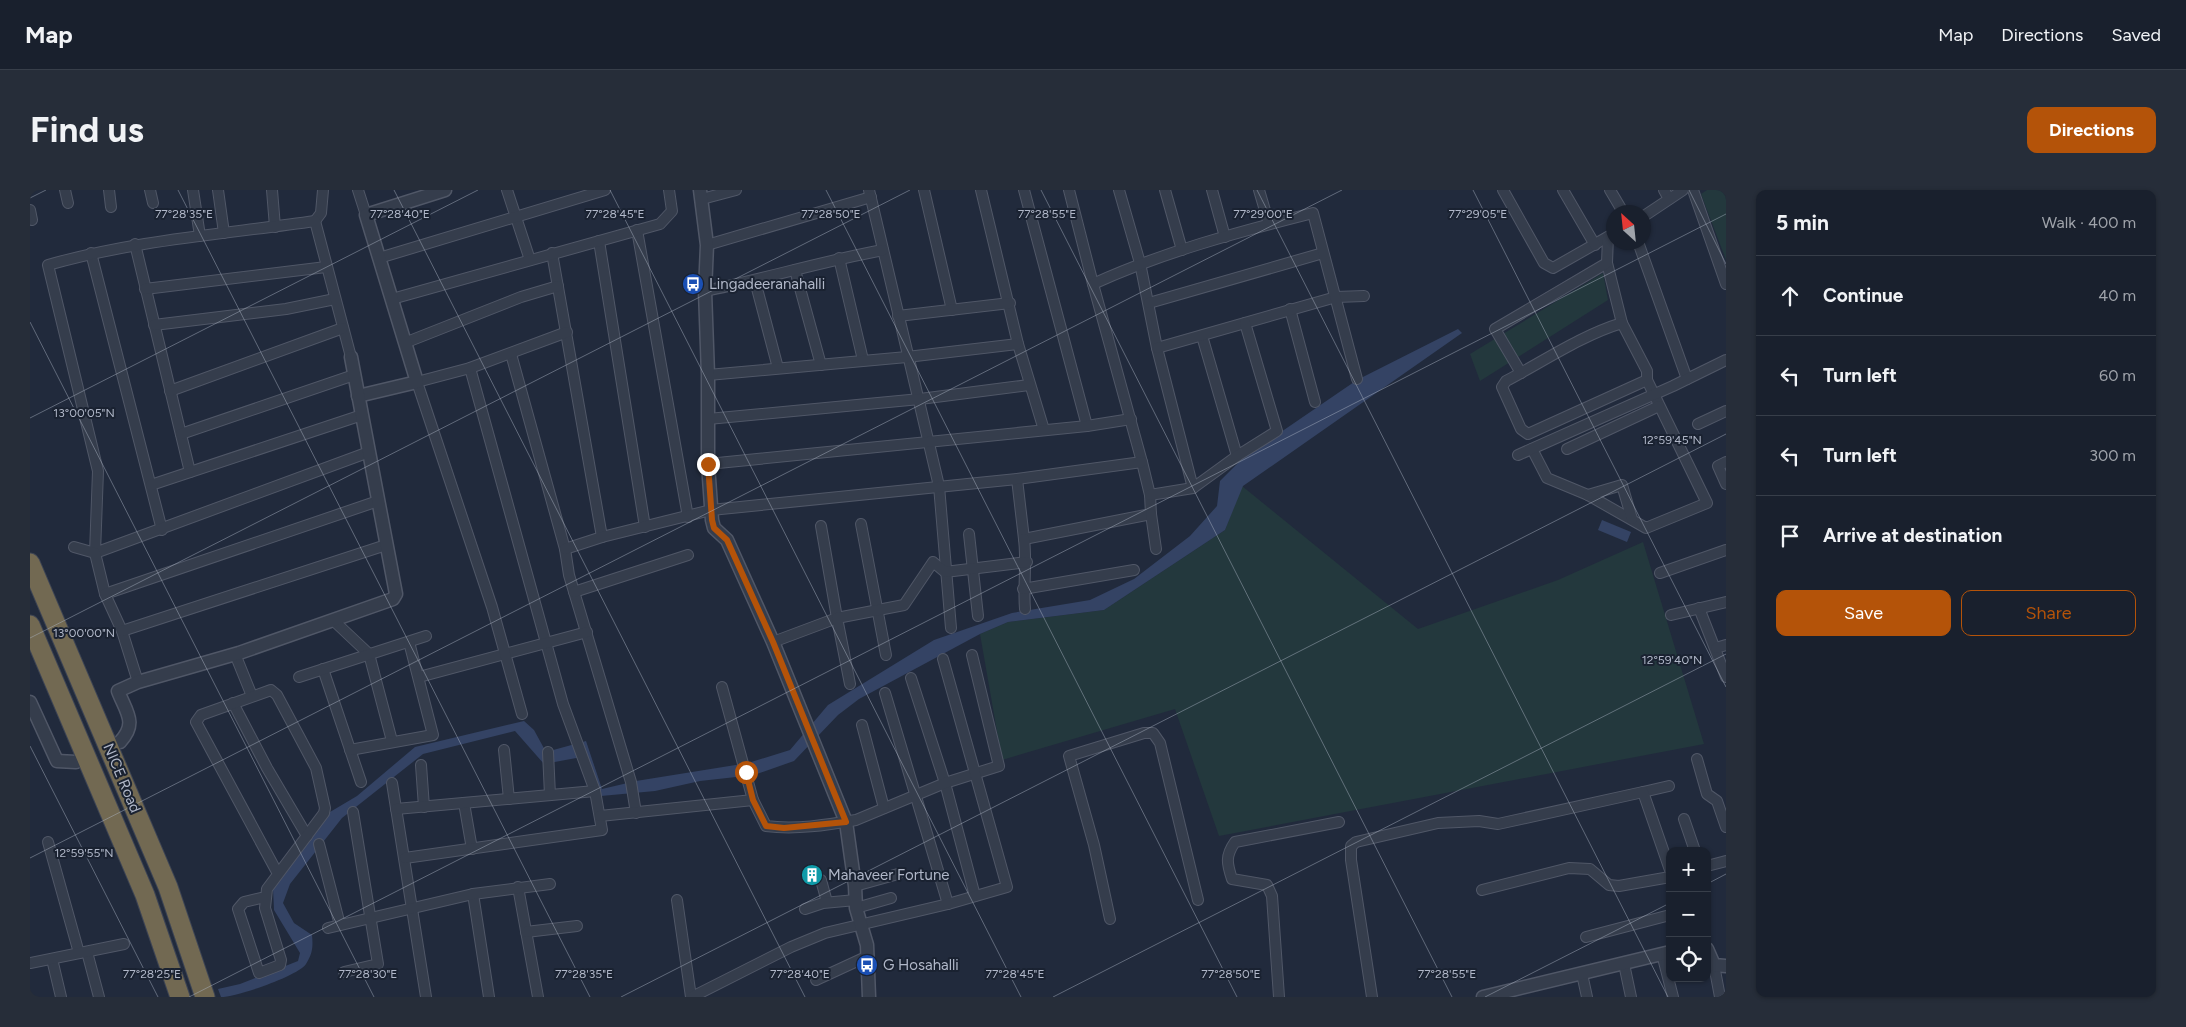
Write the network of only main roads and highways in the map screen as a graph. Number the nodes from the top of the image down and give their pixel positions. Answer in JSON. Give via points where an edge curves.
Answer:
{"nodes":[{"id":1,"x":30,"y":563,"type":"edge"},
{"id":2,"x":30,"y":625,"type":"edge"},
{"id":3,"x":180,"y":997,"type":"edge"},
{"id":4,"x":205,"y":997,"type":"edge"}],
"edges":[{"from":1,"to":4,"type":"highway","name":"NICE Road","via":[[168,887]]},
{"from":2,"to":3,"type":"highway","name":"NICE Road","via":[[145,895]]}]}
